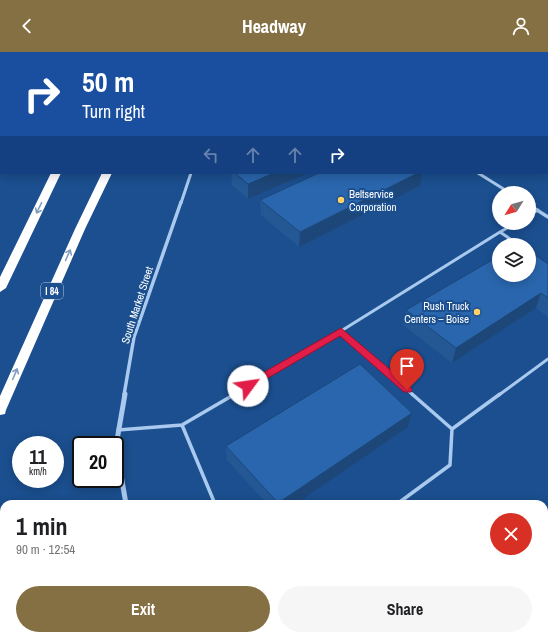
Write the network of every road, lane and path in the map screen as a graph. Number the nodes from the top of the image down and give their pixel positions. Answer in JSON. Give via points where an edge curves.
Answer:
{"nodes":[{"id":1,"x":56,"y":174,"type":"edge"},
{"id":2,"x":107,"y":174,"type":"edge"},
{"id":3,"x":191,"y":174,"type":"edge"},
{"id":4,"x":480,"y":174,"type":"edge"},
{"id":5,"x":499,"y":186,"type":"edge"},
{"id":6,"x":538,"y":210,"type":"edge"},
{"id":7,"x":548,"y":217,"type":"edge"},
{"id":8,"x":504,"y":230,"type":"edge"},
{"id":9,"x":500,"y":232,"type":"junction"},
{"id":10,"x":509,"y":238,"type":"edge"},
{"id":11,"x":0,"y":288,"type":"edge"},
{"id":12,"x":341,"y":331,"type":"junction"},
{"id":13,"x":548,"y":360,"type":"edge"},
{"id":14,"x":0,"y":410,"type":"edge"},
{"id":15,"x":182,"y":425,"type":"junction"},
{"id":16,"x":452,"y":429,"type":"junction"},
{"id":17,"x":118,"y":430,"type":"junction"},
{"id":18,"x":117,"y":436,"type":"edge"},
{"id":19,"x":123,"y":488,"type":"edge"},
{"id":20,"x":125,"y":500,"type":"edge"},
{"id":21,"x":213,"y":500,"type":"edge"},
{"id":22,"x":402,"y":500,"type":"edge"}],
"edges":[{"from":1,"to":11,"type":"highway","one_way":true},
{"from":14,"to":2,"type":"highway","number":"I 84","one_way":true},
{"from":3,"to":17,"type":"street","name":"South Market Street","via":[[134,337]]},
{"from":4,"to":5,"type":"street"},
{"from":6,"to":7,"type":"street"},
{"from":8,"to":9,"type":"lane"},
{"from":9,"to":10,"type":"lane"},
{"from":9,"to":12,"type":"lane"},
{"from":12,"to":15,"type":"lane"},
{"from":12,"to":16,"type":"lane"},
{"from":13,"to":16,"type":"lane"},
{"from":15,"to":17,"type":"lane"},
{"from":15,"to":21,"type":"lane"},
{"from":16,"to":22,"type":"lane","via":[[450,465]]},
{"from":17,"to":18,"type":"street","name":"South Market Street"},
{"from":19,"to":20,"type":"street","name":"South Market Street"}]}
